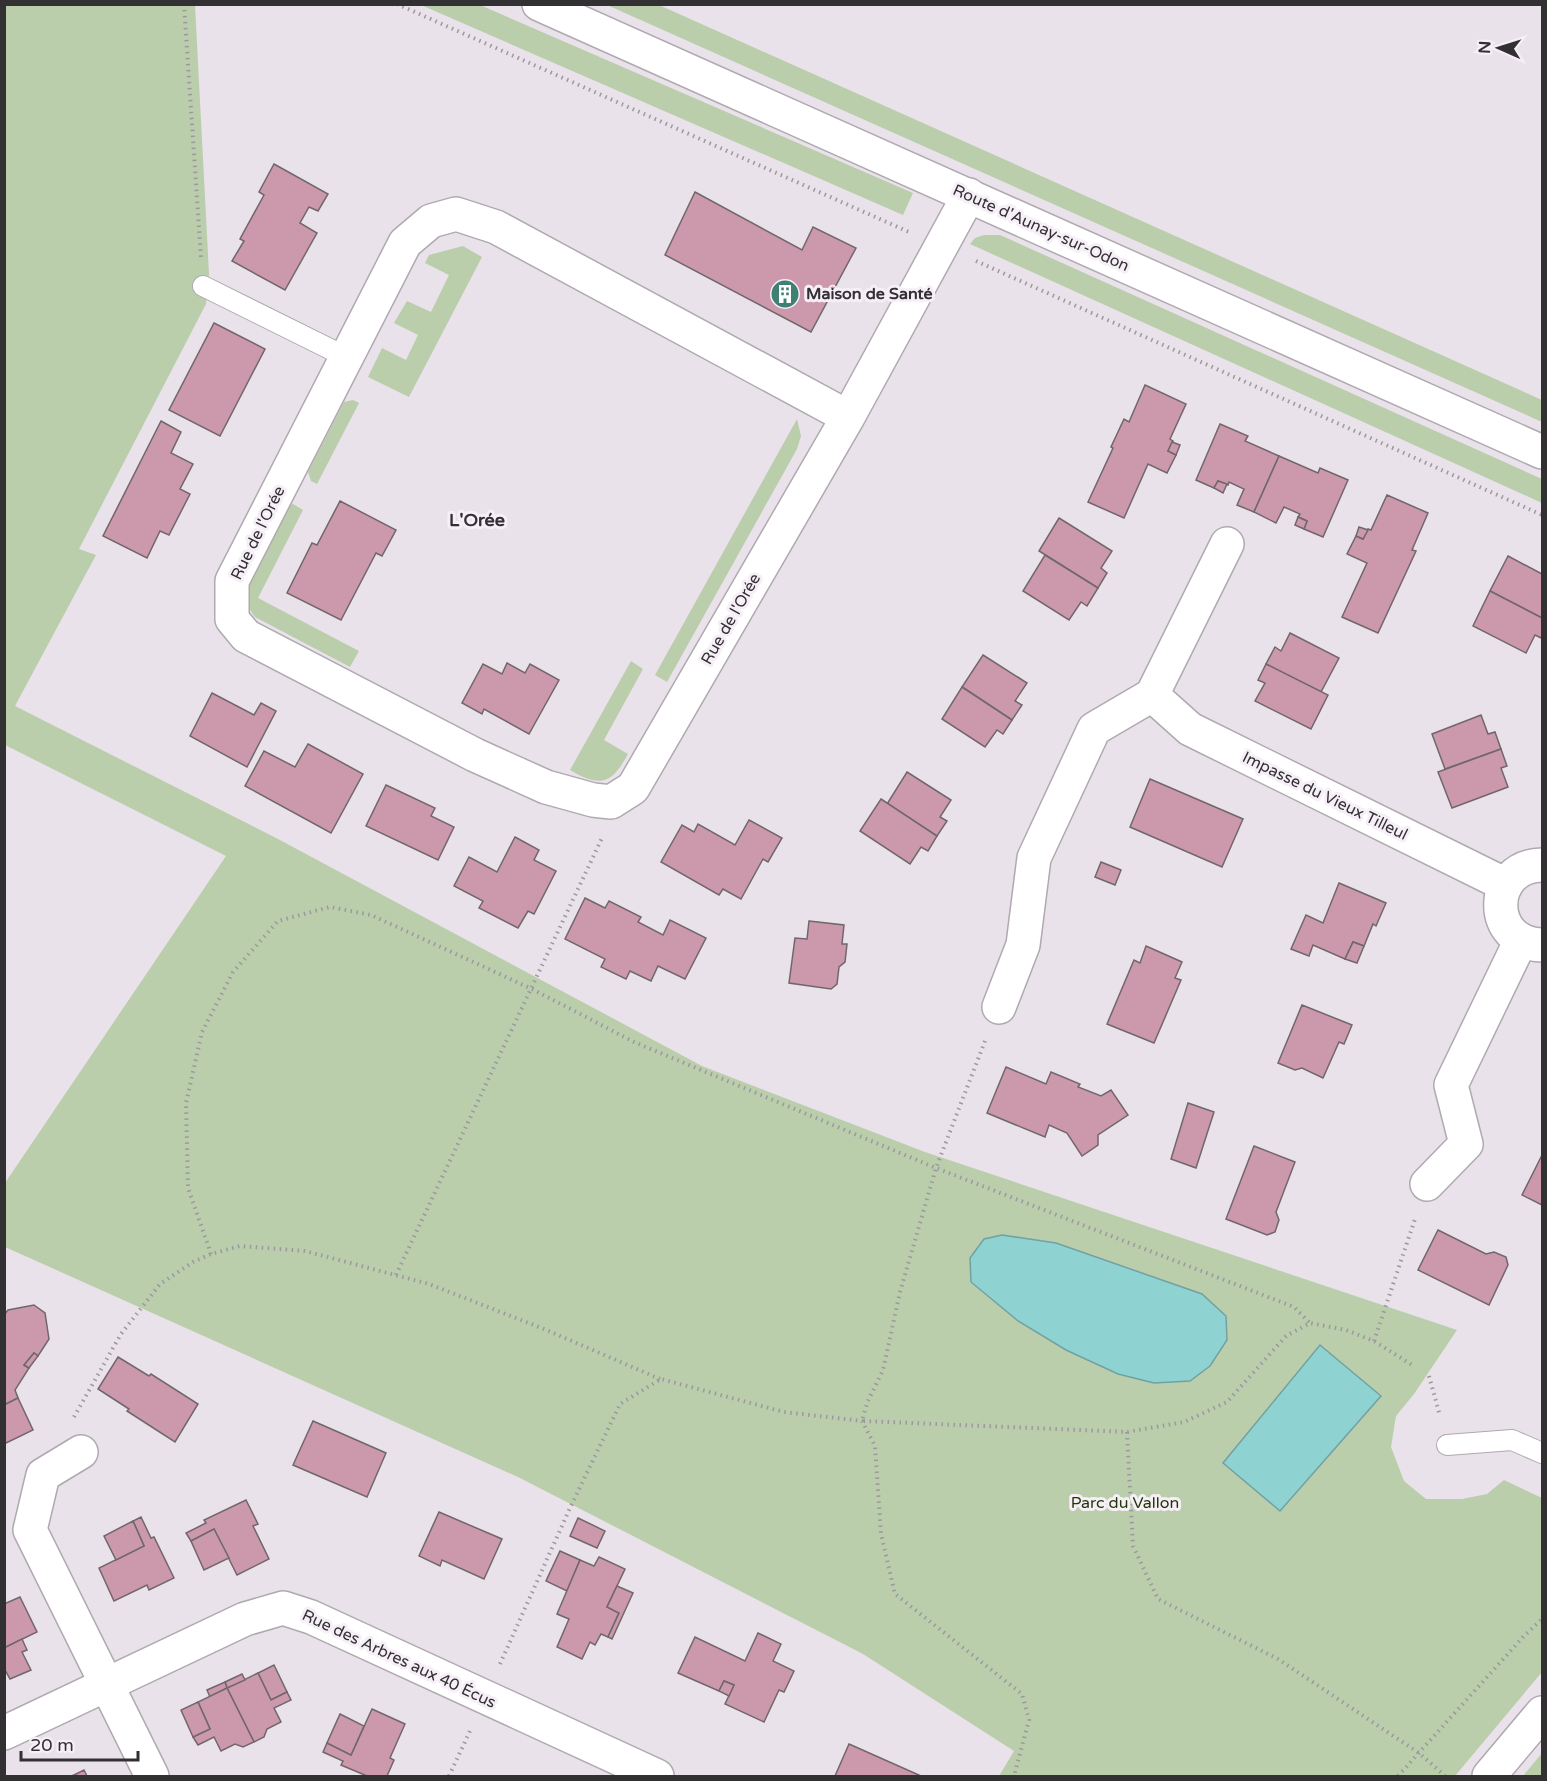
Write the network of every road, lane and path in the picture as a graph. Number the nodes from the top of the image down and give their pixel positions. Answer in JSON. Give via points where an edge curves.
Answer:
{"nodes":[{"id":1,"x":184,"y":4,"type":"edge"},
{"id":2,"x":397,"y":4,"type":"edge"},
{"id":3,"x":539,"y":4,"type":"edge"},
{"id":4,"x":969,"y":195,"type":"junction"},
{"id":5,"x":914,"y":234,"type":"dead end"},
{"id":6,"x":976,"y":261,"type":"dead end"},
{"id":7,"x":203,"y":286,"type":"joint"},
{"id":8,"x":346,"y":357,"type":"junction"},
{"id":9,"x":848,"y":417,"type":"junction"},
{"id":10,"x":1542,"y":452,"type":"edge"},
{"id":11,"x":1542,"y":515,"type":"edge"},
{"id":12,"x":1227,"y":544,"type":"dead end"},
{"id":13,"x":1152,"y":695,"type":"junction"},
{"id":14,"x":611,"y":802,"type":"junction"},
{"id":15,"x":1542,"y":865,"type":"edge"},
{"id":16,"x":1506,"y":885,"type":"junction"},
{"id":17,"x":1532,"y":943,"type":"edge"},
{"id":18,"x":532,"y":989,"type":"junction"},
{"id":19,"x":999,"y":1007,"type":"joint"},
{"id":20,"x":936,"y":1168,"type":"junction"},
{"id":21,"x":1427,"y":1184,"type":"joint"},
{"id":22,"x":212,"y":1254,"type":"junction"},
{"id":23,"x":396,"y":1275,"type":"junction"},
{"id":24,"x":1310,"y":1323,"type":"junction"},
{"id":25,"x":1374,"y":1341,"type":"junction"},
{"id":26,"x":1412,"y":1365,"type":"dead end"},
{"id":27,"x":1429,"y":1376,"type":"dead end"},
{"id":28,"x":661,"y":1379,"type":"junction"},
{"id":29,"x":862,"y":1421,"type":"junction"},
{"id":30,"x":1127,"y":1432,"type":"junction"},
{"id":31,"x":1447,"y":1445,"type":"joint"},
{"id":32,"x":81,"y":1452,"type":"joint"},
{"id":33,"x":1542,"y":1453,"type":"edge"},
{"id":34,"x":1542,"y":1618,"type":"edge"},
{"id":35,"x":107,"y":1684,"type":"junction"},
{"id":36,"x":485,"y":1698,"type":"junction"},
{"id":37,"x":1542,"y":1713,"type":"edge"},
{"id":38,"x":4,"y":1733,"type":"edge"},
{"id":39,"x":1419,"y":1754,"type":"junction"},
{"id":40,"x":152,"y":1776,"type":"edge"},
{"id":41,"x":449,"y":1776,"type":"edge"},
{"id":42,"x":657,"y":1776,"type":"edge"},
{"id":43,"x":1014,"y":1776,"type":"edge"},
{"id":44,"x":1398,"y":1776,"type":"edge"},
{"id":45,"x":1445,"y":1776,"type":"edge"},
{"id":46,"x":1488,"y":1776,"type":"edge"}],
"edges":[{"from":1,"to":7,"type":"path"},
{"from":2,"to":5,"type":"path"},
{"from":3,"to":4,"type":"street","name":"Route d'Aunay-sur-Odon"},
{"from":4,"to":9,"type":"street","name":"Rue de l'Orée"},
{"from":4,"to":10,"type":"street","name":"Route d'Aunay-sur-Odon"},
{"from":6,"to":11,"type":"path"},
{"from":7,"to":8,"type":"lane"},
{"from":8,"to":9,"type":"street","name":"Rue de l'Orée","via":[[405,243],[431,221],[456,214],[496,227]]},
{"from":8,"to":14,"type":"street","name":"Rue de l'Orée","via":[[232,581],[232,619],[246,636],[475,755],[546,787]]},
{"from":9,"to":14,"type":"street","name":"Rue de l'Orée","via":[[633,788]]},
{"from":12,"to":13,"type":"street"},
{"from":13,"to":16,"type":"street","name":"Impasse du Vieux Tilleul","via":[[1190,729]]},
{"from":13,"to":19,"type":"street","via":[[1094,729],[1035,858],[1023,945]]},
{"from":14,"to":18,"type":"path","via":[[601,843]]},
{"from":15,"to":16,"type":"street","via":[[1527,867]]},
{"from":16,"to":17,"type":"street","via":[[1500,910],[1504,922],[1511,932]]},
{"from":17,"to":21,"type":"street","via":[[1451,1085],[1466,1144]]},
{"from":18,"to":20,"type":"path","via":[[634,1042]]},
{"from":18,"to":22,"type":"path","via":[[371,915],[330,908],[278,921],[233,972],[202,1032],[186,1102],[188,1188]]},
{"from":18,"to":23,"type":"path"},
{"from":19,"to":20,"type":"path"},
{"from":20,"to":24,"type":"path","via":[[1294,1306]]},
{"from":20,"to":29,"type":"path","via":[[900,1292],[883,1370]]},
{"from":21,"to":25,"type":"path"},
{"from":22,"to":23,"type":"path","via":[[240,1246],[304,1251]]},
{"from":22,"to":32,"type":"path","via":[[160,1284],[121,1334],[72,1421]]},
{"from":23,"to":28,"type":"path","via":[[544,1329]]},
{"from":24,"to":25,"type":"path","via":[[1346,1330]]},
{"from":24,"to":30,"type":"path","via":[[1286,1336],[1227,1402],[1184,1422]]},
{"from":25,"to":26,"type":"path"},
{"from":27,"to":31,"type":"path"},
{"from":28,"to":29,"type":"path","via":[[784,1412]]},
{"from":28,"to":36,"type":"path","via":[[620,1404]]},
{"from":29,"to":30,"type":"path"},
{"from":29,"to":43,"type":"path","via":[[875,1446],[881,1534],[895,1594],[1022,1694],[1029,1720]]},
{"from":30,"to":39,"type":"path","via":[[1133,1546],[1158,1599],[1278,1659]]},
{"from":31,"to":33,"type":"lane","via":[[1512,1440]]},
{"from":32,"to":35,"type":"street","via":[[44,1475],[30,1530]]},
{"from":34,"to":39,"type":"path"},
{"from":35,"to":36,"type":"street","name":"Rue des Arbres aux 40 Écus","via":[[245,1619],[283,1608],[311,1617]]},
{"from":35,"to":38,"type":"street","name":"Rue des Arbres aux 40 Écus"},
{"from":35,"to":40,"type":"street"},
{"from":36,"to":41,"type":"path"},
{"from":36,"to":42,"type":"street","name":"Rue des Arbres aux 40 Écus"},
{"from":37,"to":46,"type":"street"},
{"from":39,"to":44,"type":"path"},
{"from":39,"to":45,"type":"path"}]}
